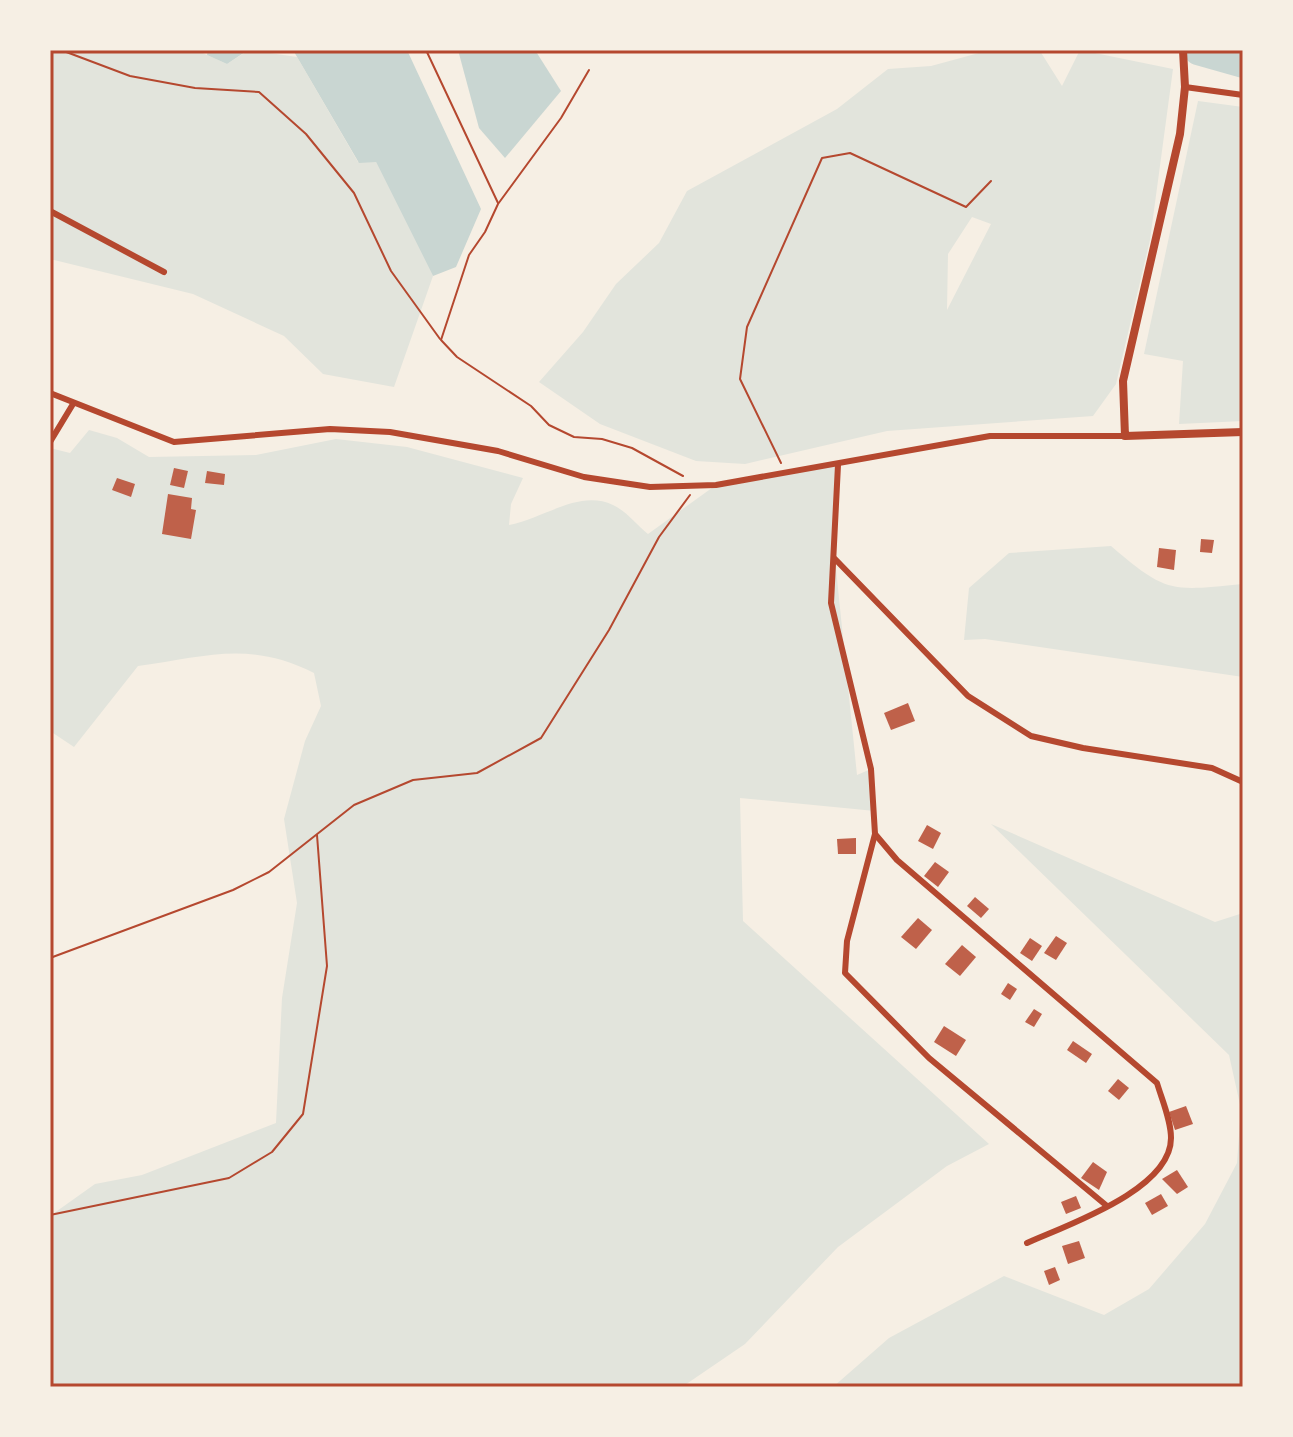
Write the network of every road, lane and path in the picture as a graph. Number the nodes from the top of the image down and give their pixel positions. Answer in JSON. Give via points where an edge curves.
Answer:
{"nodes":[{"id":1,"x":61,"y":50,"type":"edge"},
{"id":2,"x":426,"y":50,"type":"edge"},
{"id":3,"x":1183,"y":50,"type":"edge"},
{"id":4,"x":589,"y":70,"type":"dead end"},
{"id":5,"x":1185,"y":87,"type":"junction"},
{"id":6,"x":1243,"y":95,"type":"edge"},
{"id":7,"x":991,"y":181,"type":"dead end"},
{"id":8,"x":498,"y":204,"type":"junction"},
{"id":9,"x":50,"y":211,"type":"edge"},
{"id":10,"x":164,"y":272,"type":"dead end"},
{"id":11,"x":441,"y":340,"type":"junction"},
{"id":12,"x":50,"y":393,"type":"edge"},
{"id":13,"x":73,"y":404,"type":"junction"},
{"id":14,"x":1243,"y":432,"type":"edge"},
{"id":15,"x":1125,"y":436,"type":"junction"},
{"id":16,"x":50,"y":442,"type":"edge"},
{"id":17,"x":838,"y":465,"type":"junction"},
{"id":18,"x":785,"y":472,"type":"junction"},
{"id":19,"x":698,"y":484,"type":"junction"},
{"id":20,"x":835,"y":559,"type":"junction"},
{"id":21,"x":1243,"y":782,"type":"edge"},
{"id":22,"x":875,"y":834,"type":"junction"},
{"id":23,"x":317,"y":835,"type":"junction"},
{"id":24,"x":50,"y":958,"type":"edge"},
{"id":25,"x":1107,"y":1206,"type":"junction"},
{"id":26,"x":50,"y":1215,"type":"edge"},
{"id":27,"x":1027,"y":1243,"type":"dead end"}],
"edges":[{"from":1,"to":11,"type":"path","via":[[130,76],[259,92],[306,134],[354,193],[391,271]]},
{"from":2,"to":8,"type":"path"},
{"from":3,"to":5,"type":"street"},
{"from":4,"to":8,"type":"path"},
{"from":5,"to":6,"type":"street"},
{"from":5,"to":15,"type":"street","via":[[1180,134],[1123,381]]},
{"from":7,"to":18,"type":"path","via":[[966,207],[850,153],[822,158],[747,327],[740,379]]},
{"from":8,"to":11,"type":"path","via":[[469,255]]},
{"from":9,"to":10,"type":"street"},
{"from":11,"to":19,"type":"path","via":[[549,425],[574,437],[632,448]]},
{"from":12,"to":13,"type":"street"},
{"from":13,"to":16,"type":"street"},
{"from":13,"to":19,"type":"street","via":[[174,442],[330,429],[390,432],[498,451],[584,477],[650,487]]},
{"from":14,"to":15,"type":"street"},
{"from":15,"to":17,"type":"street","via":[[990,436]]},
{"from":17,"to":18,"type":"street"},
{"from":17,"to":20,"type":"street"},
{"from":18,"to":19,"type":"street"},
{"from":19,"to":23,"type":"path","via":[[659,537],[541,738],[477,773],[413,780],[354,805]]},
{"from":20,"to":21,"type":"street","via":[[968,696],[1031,736],[1212,768]]},
{"from":20,"to":22,"type":"street","via":[[831,603],[871,769]]},
{"from":22,"to":25,"type":"street","via":[[847,941],[845,973],[929,1058]]},
{"from":22,"to":25,"type":"street","via":[[916,877],[1157,1083],[1171,1137],[1167,1158],[1148,1180]]},
{"from":23,"to":24,"type":"path","via":[[269,872],[233,890]]},
{"from":23,"to":26,"type":"path","via":[[327,966],[303,1114],[272,1152],[229,1178]]},
{"from":25,"to":27,"type":"street"}]}
